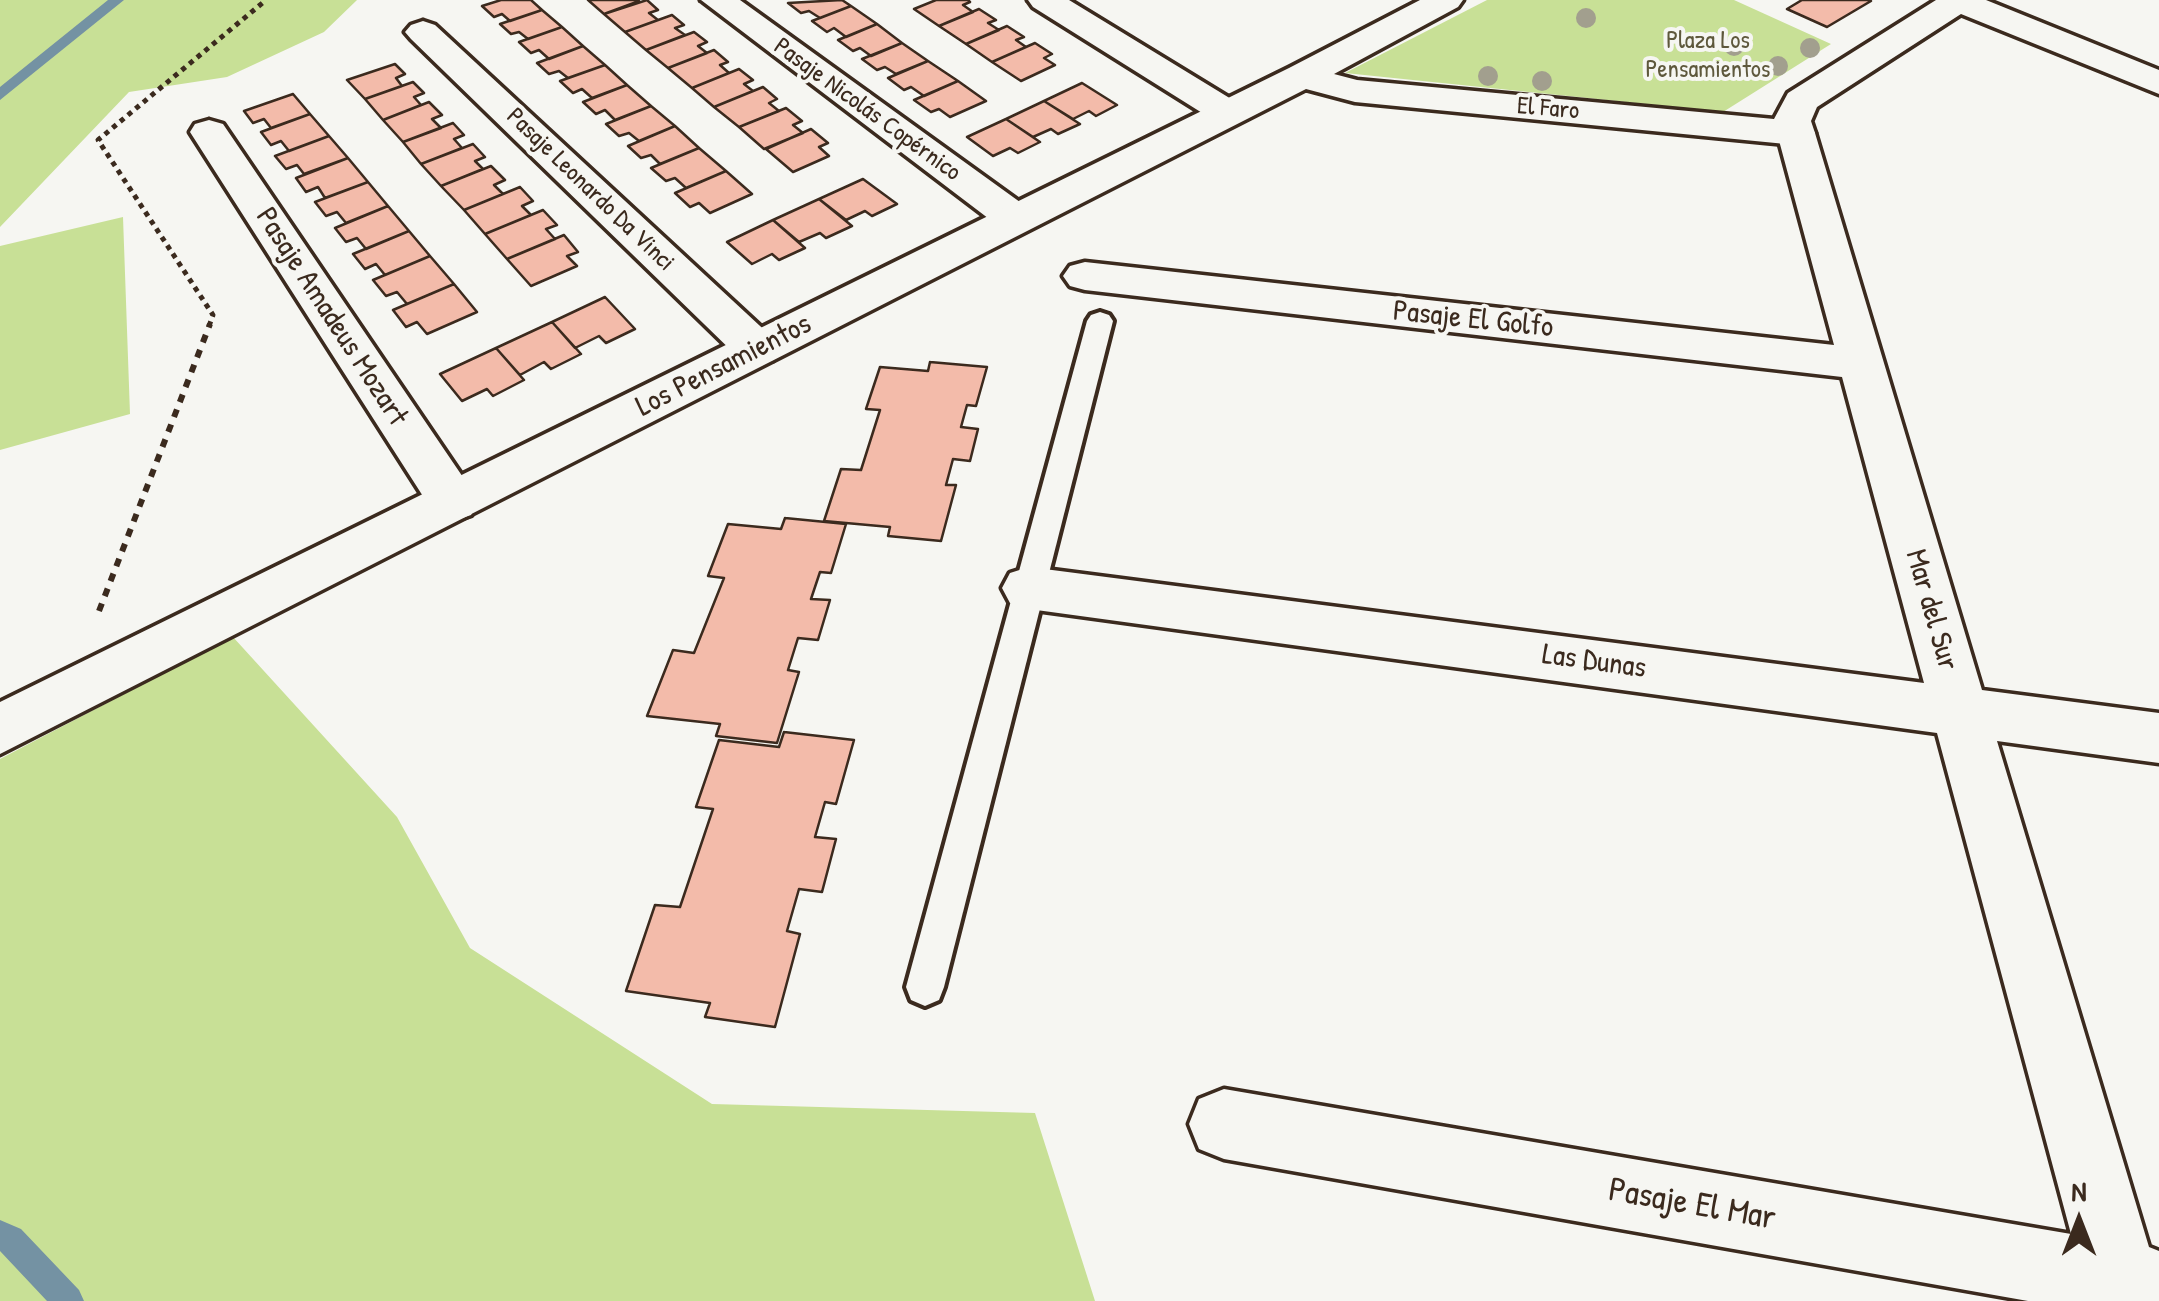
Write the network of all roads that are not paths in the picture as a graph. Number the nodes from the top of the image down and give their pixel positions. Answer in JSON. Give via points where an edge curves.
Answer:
{"nodes":[{"id":1,"x":718,"y":0,"type":"edge"},
{"id":2,"x":1045,"y":0,"type":"edge"},
{"id":3,"x":1446,"y":0,"type":"edge"},
{"id":4,"x":1958,"y":0,"type":"edge"},
{"id":5,"x":423,"y":32,"type":"dead end"},
{"id":6,"x":1302,"y":76,"type":"junction"},
{"id":7,"x":2159,"y":83,"type":"edge"},
{"id":8,"x":1228,"y":113,"type":"junction"},
{"id":9,"x":208,"y":132,"type":"dead end"},
{"id":10,"x":1796,"y":133,"type":"junction"},
{"id":11,"x":1016,"y":219,"type":"junction"},
{"id":12,"x":1085,"y":276,"type":"dead end"},
{"id":13,"x":1100,"y":321,"type":"dead end"},
{"id":14,"x":757,"y":349,"type":"junction"},
{"id":15,"x":1861,"y":364,"type":"junction"},
{"id":16,"x":453,"y":502,"type":"junction"},
{"id":17,"x":1029,"y":588,"type":"junction"},
{"id":18,"x":1960,"y":710,"type":"junction"},
{"id":19,"x":0,"y":729,"type":"edge"},
{"id":20,"x":2159,"y":738,"type":"edge"},
{"id":21,"x":925,"y":987,"type":"dead end"},
{"id":22,"x":1224,"y":1124,"type":"dead end"},
{"id":23,"x":2135,"y":1289,"type":"edge"}],
"edges":[{"from":1,"to":11,"type":"street","name":"Pasaje Nicolás Copérnico"},
{"from":2,"to":8,"type":"street"},
{"from":3,"to":6,"type":"street","name":"Los Pensamientos"},
{"from":4,"to":7,"type":"street"},
{"from":4,"to":10,"type":"street","via":[[1802,101],[1792,121]]},
{"from":5,"to":14,"type":"street","name":"Pasaje Leonardo Da Vinci"},
{"from":6,"to":8,"type":"street","name":"Los Pensamientos"},
{"from":6,"to":10,"type":"street","name":"El Faro","via":[[1355,91]]},
{"from":8,"to":11,"type":"street","name":"Los Pensamientos"},
{"from":9,"to":16,"type":"street","name":"Pasaje Amadeus Mozart"},
{"from":10,"to":15,"type":"street","name":"Mar del Sur"},
{"from":11,"to":14,"type":"street","name":"Los Pensamientos"},
{"from":12,"to":15,"type":"street","name":"Pasaje El Golfo"},
{"from":13,"to":17,"type":"lane"},
{"from":14,"to":16,"type":"street","name":"Los Pensamientos"},
{"from":15,"to":18,"type":"street","name":"Mar del Sur"},
{"from":16,"to":19,"type":"street","name":"Los Pensamientos"},
{"from":17,"to":18,"type":"street","name":"Las Dunas"},
{"from":17,"to":21,"type":"lane"},
{"from":18,"to":20,"type":"street","name":"Las Dunas"},
{"from":18,"to":23,"type":"street","name":"Mar del Sur"},
{"from":22,"to":23,"type":"street","name":"Pasaje El Mar"}]}
